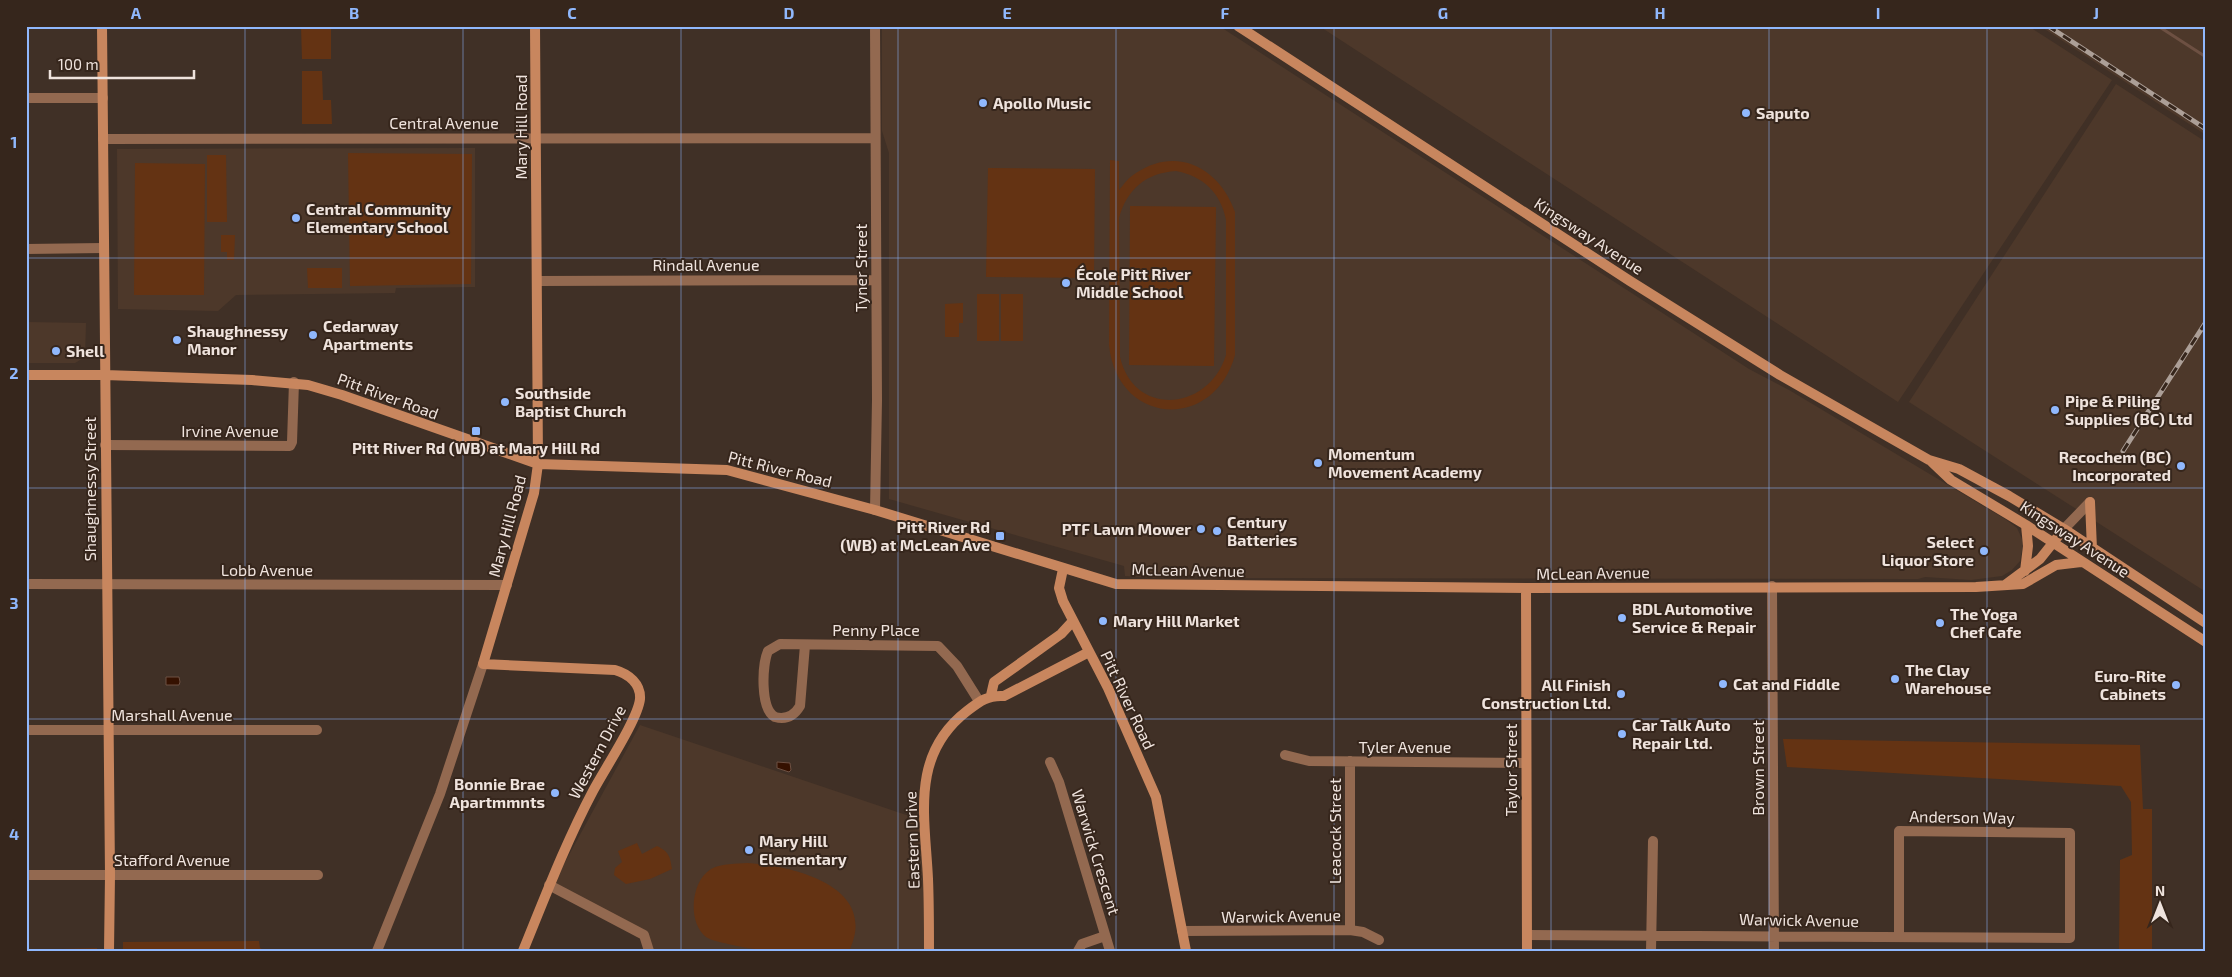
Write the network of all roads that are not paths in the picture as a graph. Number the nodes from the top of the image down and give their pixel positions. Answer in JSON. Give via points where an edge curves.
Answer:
{"nodes":[{"id":1,"x":102,"y":26,"type":"edge"},
{"id":2,"x":535,"y":26,"type":"edge"},
{"id":3,"x":875,"y":26,"type":"edge"},
{"id":4,"x":1238,"y":26,"type":"edge"},
{"id":5,"x":26,"y":98,"type":"edge"},
{"id":6,"x":103,"y":98,"type":"junction"},
{"id":7,"x":875,"y":138,"type":"junction"},
{"id":8,"x":103,"y":139,"type":"junction"},
{"id":9,"x":536,"y":139,"type":"junction"},
{"id":10,"x":103,"y":248,"type":"junction"},
{"id":11,"x":26,"y":249,"type":"edge"},
{"id":12,"x":875,"y":280,"type":"junction"},
{"id":13,"x":537,"y":282,"type":"junction"},
{"id":14,"x":26,"y":375,"type":"edge"},
{"id":15,"x":105,"y":375,"type":"junction"},
{"id":16,"x":294,"y":382,"type":"junction"},
{"id":17,"x":105,"y":445,"type":"junction"},
{"id":18,"x":1929,"y":460,"type":"junction"},
{"id":19,"x":538,"y":464,"type":"junction"},
{"id":20,"x":2090,"y":502,"type":"joint"},
{"id":21,"x":875,"y":510,"type":"junction"},
{"id":22,"x":2026,"y":525,"type":"junction"},
{"id":23,"x":2064,"y":529,"type":"junction"},
{"id":24,"x":2052,"y":543,"type":"junction"},
{"id":25,"x":2092,"y":549,"type":"junction"},
{"id":26,"x":2081,"y":562,"type":"junction"},
{"id":27,"x":1063,"y":569,"type":"junction"},
{"id":28,"x":2025,"y":571,"type":"junction"},
{"id":29,"x":26,"y":584,"type":"edge"},
{"id":30,"x":106,"y":584,"type":"junction"},
{"id":31,"x":507,"y":585,"type":"junction"},
{"id":32,"x":1772,"y":586,"type":"junction"},
{"id":33,"x":2004,"y":586,"type":"junction"},
{"id":34,"x":1526,"y":588,"type":"junction"},
{"id":35,"x":2193,"y":613,"type":"junction"},
{"id":36,"x":2206,"y":614,"type":"edge"},
{"id":37,"x":1073,"y":621,"type":"junction"},
{"id":38,"x":2206,"y":623,"type":"edge"},
{"id":39,"x":2205,"y":643,"type":"edge"},
{"id":40,"x":805,"y":645,"type":"junction"},
{"id":41,"x":1089,"y":652,"type":"junction"},
{"id":42,"x":483,"y":664,"type":"junction"},
{"id":43,"x":991,"y":695,"type":"junction"},
{"id":44,"x":979,"y":702,"type":"junction"},
{"id":45,"x":26,"y":730,"type":"edge"},
{"id":46,"x":108,"y":730,"type":"junction"},
{"id":47,"x":317,"y":730,"type":"dead end"},
{"id":48,"x":1285,"y":756,"type":"dead end"},
{"id":49,"x":1350,"y":761,"type":"junction"},
{"id":50,"x":1050,"y":762,"type":"dead end"},
{"id":51,"x":1526,"y":762,"type":"junction"},
{"id":52,"x":1653,"y":841,"type":"dead end"},
{"id":53,"x":26,"y":875,"type":"edge"},
{"id":54,"x":110,"y":875,"type":"junction"},
{"id":55,"x":318,"y":875,"type":"dead end"},
{"id":56,"x":550,"y":885,"type":"junction"},
{"id":57,"x":1350,"y":930,"type":"junction"},
{"id":58,"x":1182,"y":931,"type":"junction"},
{"id":59,"x":1652,"y":934,"type":"junction"},
{"id":60,"x":1774,"y":934,"type":"junction"},
{"id":61,"x":1528,"y":935,"type":"junction"},
{"id":62,"x":1105,"y":936,"type":"junction"},
{"id":63,"x":1899,"y":937,"type":"junction"},
{"id":64,"x":2070,"y":938,"type":"joint"},
{"id":65,"x":1379,"y":940,"type":"dead end"},
{"id":66,"x":109,"y":951,"type":"edge"},
{"id":67,"x":378,"y":951,"type":"edge"},
{"id":68,"x":523,"y":951,"type":"edge"},
{"id":69,"x":649,"y":951,"type":"edge"},
{"id":70,"x":929,"y":951,"type":"edge"},
{"id":71,"x":1078,"y":951,"type":"edge"},
{"id":72,"x":1110,"y":951,"type":"edge"},
{"id":73,"x":1186,"y":951,"type":"edge"},
{"id":74,"x":1527,"y":951,"type":"edge"},
{"id":75,"x":1651,"y":951,"type":"edge"},
{"id":76,"x":1774,"y":951,"type":"edge"}],
"edges":[{"from":1,"to":6,"type":"main road","name":"Shaughnessy Street"},
{"from":2,"to":9,"type":"main road","name":"Mary Hill Road"},
{"from":3,"to":7,"type":"street","name":"Tyner Street"},
{"from":4,"to":18,"type":"main road","name":"Kingsway Avenue","via":[[1723,339]]},
{"from":5,"to":6,"type":"street"},
{"from":6,"to":8,"type":"main road","name":"Shaughnessy Street"},
{"from":7,"to":9,"type":"street","name":"Central Avenue"},
{"from":7,"to":12,"type":"street","name":"Tyner Street"},
{"from":8,"to":9,"type":"street","name":"Central Avenue"},
{"from":8,"to":10,"type":"main road","name":"Shaughnessy Street"},
{"from":9,"to":13,"type":"main road","name":"Mary Hill Road"},
{"from":10,"to":11,"type":"street"},
{"from":10,"to":15,"type":"main road","name":"Shaughnessy Street"},
{"from":12,"to":13,"type":"street","name":"Rindall Avenue"},
{"from":12,"to":21,"type":"street","name":"Tyner Street"},
{"from":13,"to":19,"type":"main road","name":"Mary Hill Road"},
{"from":14,"to":15,"type":"main road","name":"Pitt River Road"},
{"from":15,"to":16,"type":"main road","name":"Pitt River Road"},
{"from":15,"to":17,"type":"main road","name":"Shaughnessy Street"},
{"from":16,"to":17,"type":"street","name":"Irvine Avenue","via":[[290,446]]},
{"from":16,"to":19,"type":"main road","name":"Pitt River Road","via":[[337,393]]},
{"from":17,"to":30,"type":"main road","name":"Shaughnessy Street"},
{"from":18,"to":22,"type":"main road","name":"Kingsway Avenue","via":[[1951,480]]},
{"from":18,"to":23,"type":"main road","name":"Kingsway Avenue","via":[[1959,469]]},
{"from":19,"to":21,"type":"main road","name":"Pitt River Road","via":[[727,470]]},
{"from":19,"to":31,"type":"main road","name":"Mary Hill Road","via":[[534,493]]},
{"from":20,"to":23,"type":"street"},
{"from":20,"to":25,"type":"main road"},
{"from":21,"to":27,"type":"main road","name":"Pitt River Road"},
{"from":22,"to":24,"type":"main road","name":"Kingsway Avenue"},
{"from":22,"to":28,"type":"main road"},
{"from":23,"to":24,"type":"main road"},
{"from":23,"to":25,"type":"main road","name":"Kingsway Avenue"},
{"from":24,"to":26,"type":"main road","name":"Kingsway Avenue"},
{"from":24,"to":28,"type":"main road"},
{"from":25,"to":35,"type":"main road","name":"Kingsway Avenue"},
{"from":26,"to":33,"type":"main road","name":"McLean Avenue","via":[[2056,565],[2023,584]]},
{"from":26,"to":39,"type":"main road","name":"Kingsway Avenue"},
{"from":27,"to":34,"type":"main road","name":"McLean Avenue","via":[[1104,581],[1138,585]]},
{"from":27,"to":37,"type":"main road","name":"Pitt River Road","via":[[1060,592]]},
{"from":28,"to":33,"type":"main road"},
{"from":29,"to":30,"type":"street","name":"Lobb Avenue"},
{"from":30,"to":31,"type":"street","name":"Lobb Avenue"},
{"from":30,"to":46,"type":"main road","name":"Shaughnessy Street"},
{"from":31,"to":42,"type":"main road","name":"Mary Hill Road"},
{"from":32,"to":33,"type":"main road","name":"McLean Avenue"},
{"from":32,"to":34,"type":"main road","name":"McLean Avenue"},
{"from":32,"to":60,"type":"street","name":"Brown Street"},
{"from":34,"to":51,"type":"main road","name":"Taylor Street"},
{"from":35,"to":36,"type":"main road"},
{"from":35,"to":38,"type":"main road","name":"Kingsway Avenue"},
{"from":37,"to":41,"type":"main road","name":"Pitt River Road"},
{"from":37,"to":43,"type":"main road","name":"Eastern Drive","via":[[1061,634],[994,682]]},
{"from":40,"to":40,"type":"street","name":"Penny Place","via":[[800,706],[788,717],[775,717],[768,711],[764,700],[766,657],[771,648],[780,644]]},
{"from":40,"to":44,"type":"street","name":"Penny Place","via":[[938,646],[957,666]]},
{"from":41,"to":43,"type":"main road","name":"Eastern Drive","via":[[1004,696]]},
{"from":41,"to":58,"type":"main road","name":"Pitt River Road","via":[[1156,797]]},
{"from":42,"to":56,"type":"main road","name":"Western Drive","via":[[616,670],[632,678],[639,689],[636,711],[584,810]]},
{"from":42,"to":67,"type":"street","name":"Mary Hill Road","via":[[440,794]]},
{"from":43,"to":44,"type":"main road","name":"Eastern Drive"},
{"from":44,"to":70,"type":"main road","name":"Eastern Drive","via":[[953,723],[941,738],[926,776],[924,820]]},
{"from":45,"to":46,"type":"street","name":"Marshall Avenue"},
{"from":46,"to":47,"type":"street","name":"Marshall Avenue"},
{"from":46,"to":54,"type":"main road","name":"Shaughnessy Street"},
{"from":48,"to":49,"type":"street","name":"Tyler Avenue","via":[[1309,761]]},
{"from":49,"to":51,"type":"street","name":"Tyler Avenue"},
{"from":49,"to":57,"type":"street","name":"Leacock Street"},
{"from":50,"to":62,"type":"street","name":"Warwick Crescent","via":[[1059,782]]},
{"from":51,"to":61,"type":"main road","name":"Taylor Street"},
{"from":52,"to":59,"type":"street"},
{"from":53,"to":54,"type":"street","name":"Stafford Avenue"},
{"from":54,"to":55,"type":"street","name":"Stafford Avenue"},
{"from":54,"to":66,"type":"main road","name":"Shaughnessy Street"},
{"from":56,"to":68,"type":"main road","name":"Western Drive"},
{"from":56,"to":69,"type":"street","via":[[644,935]]},
{"from":57,"to":58,"type":"street","name":"Warwick Avenue"},
{"from":57,"to":65,"type":"street","name":"Warwick Avenue"},
{"from":58,"to":73,"type":"main road","name":"Pitt River Road"},
{"from":59,"to":60,"type":"street","name":"Warwick Avenue"},
{"from":59,"to":61,"type":"street","name":"Warwick Avenue"},
{"from":59,"to":75,"type":"street"},
{"from":60,"to":63,"type":"street","name":"Warwick Avenue"},
{"from":60,"to":76,"type":"street","name":"Brown Street"},
{"from":61,"to":74,"type":"main road","name":"Taylor Street"},
{"from":62,"to":71,"type":"street","via":[[1082,944]]},
{"from":62,"to":72,"type":"street","name":"Warwick Crescent"},
{"from":63,"to":64,"type":"street","name":"Warwick Avenue"},
{"from":63,"to":64,"type":"street","name":"Anderson Way","via":[[1899,831],[2070,833]]}]}
